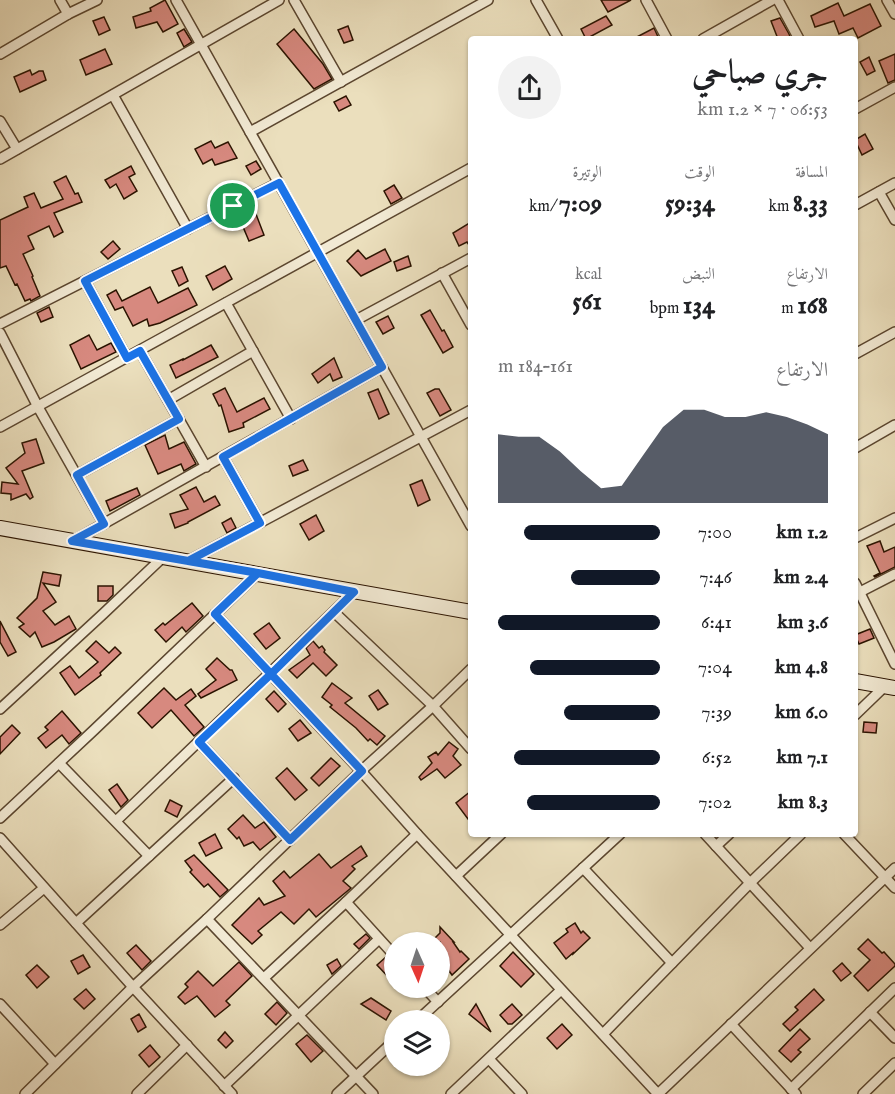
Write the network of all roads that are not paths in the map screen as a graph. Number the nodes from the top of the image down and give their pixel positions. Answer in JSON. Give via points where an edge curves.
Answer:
{"nodes":[{"id":1,"x":60,"y":0,"type":"edge"},
{"id":2,"x":97,"y":0,"type":"edge"},
{"id":3,"x":176,"y":0,"type":"edge"},
{"id":4,"x":279,"y":0,"type":"edge"},
{"id":5,"x":294,"y":0,"type":"edge"},
{"id":6,"x":488,"y":0,"type":"edge"},
{"id":7,"x":536,"y":0,"type":"edge"},
{"id":8,"x":646,"y":0,"type":"edge"},
{"id":9,"x":772,"y":0,"type":"edge"},
{"id":10,"x":778,"y":0,"type":"edge"},
{"id":11,"x":887,"y":0,"type":"edge"},
{"id":12,"x":68,"y":14,"type":"junction"},
{"id":13,"x":895,"y":14,"type":"edge"},
{"id":14,"x":556,"y":36,"type":"edge"},
{"id":15,"x":665,"y":36,"type":"edge"},
{"id":16,"x":708,"y":36,"type":"edge"},
{"id":17,"x":797,"y":36,"type":"edge"},
{"id":18,"x":201,"y":45,"type":"junction"},
{"id":19,"x":0,"y":54,"type":"edge"},
{"id":20,"x":341,"y":82,"type":"junction"},
{"id":21,"x":895,"y":87,"type":"edge"},
{"id":22,"x":113,"y":95,"type":"junction"},
{"id":23,"x":858,"y":107,"type":"edge"},
{"id":24,"x":0,"y":121,"type":"edge"},
{"id":25,"x":250,"y":132,"type":"junction"},
{"id":26,"x":17,"y":149,"type":"junction"},
{"id":27,"x":0,"y":159,"type":"edge"},
{"id":28,"x":468,"y":170,"type":"edge"},
{"id":29,"x":279,"y":183,"type":"junction"},
{"id":30,"x":895,"y":183,"type":"edge"},
{"id":31,"x":879,"y":192,"type":"junction"},
{"id":32,"x":858,"y":202,"type":"edge"},
{"id":33,"x":895,"y":220,"type":"edge"},
{"id":34,"x":188,"y":229,"type":"junction"},
{"id":35,"x":318,"y":253,"type":"junction"},
{"id":36,"x":468,"y":260,"type":"edge"},
{"id":37,"x":442,"y":273,"type":"junction"},
{"id":38,"x":85,"y":281,"type":"junction"},
{"id":39,"x":226,"y":303,"type":"junction"},
{"id":40,"x":468,"y":319,"type":"edge"},
{"id":41,"x":356,"y":320,"type":"junction"},
{"id":42,"x":0,"y":324,"type":"edge"},
{"id":43,"x":895,"y":332,"type":"edge"},
{"id":44,"x":0,"y":333,"type":"edge"},
{"id":45,"x":140,"y":351,"type":"junction"},
{"id":46,"x":253,"y":351,"type":"junction"},
{"id":47,"x":858,"y":352,"type":"edge"},
{"id":48,"x":127,"y":358,"type":"junction"},
{"id":49,"x":382,"y":367,"type":"junction"},
{"id":50,"x":168,"y":400,"type":"junction"},
{"id":51,"x":38,"y":407,"type":"junction"},
{"id":52,"x":468,"y":412,"type":"edge"},
{"id":53,"x":179,"y":419,"type":"junction"},
{"id":54,"x":291,"y":419,"type":"junction"},
{"id":55,"x":895,"y":425,"type":"edge"},
{"id":56,"x":0,"y":427,"type":"edge"},
{"id":57,"x":422,"y":437,"type":"junction"},
{"id":58,"x":858,"y":446,"type":"edge"},
{"id":59,"x":223,"y":457,"type":"junction"},
{"id":60,"x":206,"y":467,"type":"junction"},
{"id":61,"x":77,"y":475,"type":"junction"},
{"id":62,"x":468,"y":504,"type":"edge"},
{"id":63,"x":461,"y":507,"type":"junction"},
{"id":64,"x":895,"y":518,"type":"edge"},
{"id":65,"x":468,"y":520,"type":"edge"},
{"id":66,"x":260,"y":523,"type":"junction"},
{"id":67,"x":104,"y":524,"type":"junction"},
{"id":68,"x":0,"y":528,"type":"edge"},
{"id":69,"x":858,"y":536,"type":"edge"},
{"id":70,"x":72,"y":541,"type":"junction"},
{"id":71,"x":162,"y":558,"type":"junction"},
{"id":72,"x":188,"y":561,"type":"junction"},
{"id":73,"x":258,"y":573,"type":"junction"},
{"id":74,"x":895,"y":574,"type":"edge"},
{"id":75,"x":858,"y":588,"type":"edge"},
{"id":76,"x":354,"y":592,"type":"junction"},
{"id":77,"x":860,"y":592,"type":"junction"},
{"id":78,"x":468,"y":611,"type":"edge"},
{"id":79,"x":334,"y":612,"type":"junction"},
{"id":80,"x":215,"y":614,"type":"junction"},
{"id":81,"x":895,"y":664,"type":"edge"},
{"id":82,"x":468,"y":672,"type":"edge"},
{"id":83,"x":271,"y":674,"type":"junction"},
{"id":84,"x":858,"y":682,"type":"edge"},
{"id":85,"x":890,"y":687,"type":"edge"},
{"id":86,"x":2,"y":702,"type":"edge"},
{"id":87,"x":433,"y":706,"type":"junction"},
{"id":88,"x":858,"y":713,"type":"edge"},
{"id":89,"x":199,"y":742,"type":"junction"},
{"id":90,"x":468,"y":746,"type":"edge"},
{"id":91,"x":59,"y":763,"type":"junction"},
{"id":92,"x":362,"y":771,"type":"junction"},
{"id":93,"x":234,"y":778,"type":"junction"},
{"id":94,"x":0,"y":818,"type":"edge"},
{"id":95,"x":116,"y":821,"type":"junction"},
{"id":96,"x":417,"y":834,"type":"junction"},
{"id":97,"x":498,"y":837,"type":"edge"},
{"id":98,"x":617,"y":837,"type":"edge"},
{"id":99,"x":708,"y":837,"type":"edge"},
{"id":100,"x":726,"y":837,"type":"edge"},
{"id":101,"x":798,"y":837,"type":"edge"},
{"id":102,"x":847,"y":837,"type":"edge"},
{"id":103,"x":0,"y":838,"type":"edge"},
{"id":104,"x":290,"y":840,"type":"junction"},
{"id":105,"x":716,"y":846,"type":"junction"},
{"id":106,"x":148,"y":856,"type":"junction"},
{"id":107,"x":583,"y":868,"type":"junction"},
{"id":108,"x":895,"y":868,"type":"edge"},
{"id":109,"x":456,"y":876,"type":"junction"},
{"id":110,"x":885,"y":877,"type":"junction"},
{"id":111,"x":750,"y":883,"type":"junction"},
{"id":112,"x":44,"y":888,"type":"junction"},
{"id":113,"x":895,"y":888,"type":"edge"},
{"id":114,"x":346,"y":902,"type":"junction"},
{"id":115,"x":207,"y":919,"type":"junction"},
{"id":116,"x":76,"y":923,"type":"junction"},
{"id":117,"x":0,"y":925,"type":"edge"},
{"id":118,"x":511,"y":935,"type":"junction"},
{"id":119,"x":380,"y":939,"type":"junction"},
{"id":120,"x":384,"y":944,"type":"edge"},
{"id":121,"x":810,"y":948,"type":"junction"},
{"id":122,"x":672,"y":963,"type":"junction"},
{"id":123,"x":264,"y":978,"type":"junction"},
{"id":124,"x":133,"y":987,"type":"junction"},
{"id":125,"x":895,"y":988,"type":"edge"},
{"id":126,"x":561,"y":990,"type":"junction"},
{"id":127,"x":434,"y":998,"type":"edge"},
{"id":128,"x":438,"y":1002,"type":"junction"},
{"id":129,"x":0,"y":1004,"type":"edge"},
{"id":130,"x":429,"y":1010,"type":"edge"},
{"id":131,"x":870,"y":1012,"type":"junction"},
{"id":132,"x":299,"y":1015,"type":"junction"},
{"id":133,"x":731,"y":1024,"type":"junction"},
{"id":134,"x":603,"y":1034,"type":"junction"},
{"id":135,"x":895,"y":1038,"type":"edge"},
{"id":136,"x":187,"y":1045,"type":"junction"},
{"id":137,"x":384,"y":1050,"type":"edge"},
{"id":138,"x":489,"y":1059,"type":"junction"},
{"id":139,"x":895,"y":1063,"type":"edge"},
{"id":140,"x":56,"y":1064,"type":"junction"},
{"id":141,"x":356,"y":1077,"type":"junction"},
{"id":142,"x":224,"y":1086,"type":"junction"},
{"id":143,"x":794,"y":1091,"type":"edge"},
{"id":144,"x":25,"y":1094,"type":"edge"},
{"id":145,"x":137,"y":1094,"type":"edge"},
{"id":146,"x":232,"y":1094,"type":"edge"},
{"id":147,"x":337,"y":1094,"type":"edge"},
{"id":148,"x":373,"y":1094,"type":"edge"},
{"id":149,"x":451,"y":1094,"type":"edge"},
{"id":150,"x":522,"y":1094,"type":"edge"},
{"id":151,"x":863,"y":1094,"type":"edge"}],
"edges":[{"from":1,"to":12,"type":"street"},
{"from":2,"to":12,"type":"street"},
{"from":3,"to":18,"type":"street"},
{"from":4,"to":18,"type":"street"},
{"from":5,"to":20,"type":"street"},
{"from":6,"to":20,"type":"street"},
{"from":7,"to":14,"type":"street"},
{"from":8,"to":15,"type":"street"},
{"from":9,"to":16,"type":"street"},
{"from":10,"to":17,"type":"street"},
{"from":11,"to":13,"type":"street"},
{"from":12,"to":19,"type":"street"},
{"from":18,"to":22,"type":"street"},
{"from":18,"to":25,"type":"street"},
{"from":20,"to":25,"type":"street"},
{"from":21,"to":23,"type":"street"},
{"from":22,"to":26,"type":"street"},
{"from":22,"to":34,"type":"street"},
{"from":24,"to":26,"type":"street"},
{"from":25,"to":29,"type":"street"},
{"from":26,"to":27,"type":"street"},
{"from":28,"to":35,"type":"street"},
{"from":29,"to":34,"type":"street"},
{"from":29,"to":35,"type":"street"},
{"from":30,"to":31,"type":"street"},
{"from":31,"to":32,"type":"street"},
{"from":31,"to":33,"type":"street"},
{"from":34,"to":38,"type":"street"},
{"from":35,"to":39,"type":"street"},
{"from":35,"to":41,"type":"street"},
{"from":36,"to":37,"type":"street"},
{"from":37,"to":40,"type":"street"},
{"from":37,"to":41,"type":"street"},
{"from":38,"to":42,"type":"street"},
{"from":38,"to":48,"type":"street"},
{"from":39,"to":45,"type":"street"},
{"from":39,"to":46,"type":"street"},
{"from":41,"to":49,"type":"street"},
{"from":43,"to":47,"type":"street"},
{"from":44,"to":51,"type":"street"},
{"from":45,"to":48,"type":"street"},
{"from":45,"to":50,"type":"street"},
{"from":46,"to":50,"type":"street"},
{"from":46,"to":54,"type":"street"},
{"from":48,"to":51,"type":"street"},
{"from":49,"to":54,"type":"street"},
{"from":49,"to":57,"type":"street"},
{"from":50,"to":53,"type":"street"},
{"from":51,"to":56,"type":"street"},
{"from":51,"to":61,"type":"street"},
{"from":52,"to":57,"type":"street"},
{"from":53,"to":60,"type":"street"},
{"from":53,"to":61,"type":"street"},
{"from":54,"to":59,"type":"street"},
{"from":55,"to":58,"type":"street"},
{"from":57,"to":63,"type":"street"},
{"from":57,"to":66,"type":"street"},
{"from":59,"to":60,"type":"street"},
{"from":59,"to":66,"type":"street"},
{"from":60,"to":67,"type":"street"},
{"from":61,"to":67,"type":"street"},
{"from":62,"to":63,"type":"street"},
{"from":63,"to":65,"type":"street"},
{"from":64,"to":69,"type":"street"},
{"from":66,"to":72,"type":"street"},
{"from":67,"to":70,"type":"street"},
{"from":68,"to":70,"type":"street"},
{"from":70,"to":71,"type":"street"},
{"from":71,"to":72,"type":"street"},
{"from":71,"to":86,"type":"street"},
{"from":72,"to":73,"type":"street"},
{"from":73,"to":76,"type":"street"},
{"from":73,"to":80,"type":"street"},
{"from":74,"to":77,"type":"street"},
{"from":75,"to":77,"type":"street"},
{"from":76,"to":78,"type":"street"},
{"from":76,"to":79,"type":"street"},
{"from":77,"to":81,"type":"street"},
{"from":79,"to":83,"type":"street"},
{"from":79,"to":87,"type":"street"},
{"from":80,"to":83,"type":"street"},
{"from":80,"to":91,"type":"street"},
{"from":82,"to":87,"type":"street"},
{"from":83,"to":89,"type":"street"},
{"from":83,"to":92,"type":"street"},
{"from":84,"to":85,"type":"street"},
{"from":85,"to":88,"type":"street"},
{"from":87,"to":90,"type":"street"},
{"from":87,"to":92,"type":"street"},
{"from":89,"to":93,"type":"street"},
{"from":89,"to":95,"type":"street"},
{"from":91,"to":94,"type":"street"},
{"from":91,"to":95,"type":"street"},
{"from":92,"to":96,"type":"street"},
{"from":92,"to":104,"type":"street"},
{"from":93,"to":104,"type":"street"},
{"from":93,"to":106,"type":"street"},
{"from":95,"to":106,"type":"street"},
{"from":96,"to":109,"type":"street"},
{"from":96,"to":114,"type":"street"},
{"from":97,"to":109,"type":"street"},
{"from":98,"to":107,"type":"street"},
{"from":99,"to":105,"type":"street"},
{"from":100,"to":105,"type":"street"},
{"from":101,"to":111,"type":"street"},
{"from":102,"to":110,"type":"street"},
{"from":103,"to":112,"type":"street"},
{"from":104,"to":115,"type":"street"},
{"from":105,"to":111,"type":"street"},
{"from":106,"to":116,"type":"street"},
{"from":107,"to":118,"type":"street"},
{"from":107,"to":122,"type":"street"},
{"from":108,"to":110,"type":"street"},
{"from":109,"to":118,"type":"street"},
{"from":110,"to":113,"type":"street"},
{"from":110,"to":121,"type":"street"},
{"from":111,"to":121,"type":"street"},
{"from":111,"to":122,"type":"street"},
{"from":112,"to":116,"type":"street"},
{"from":112,"to":117,"type":"street"},
{"from":114,"to":119,"type":"street"},
{"from":114,"to":123,"type":"street"},
{"from":115,"to":123,"type":"street"},
{"from":115,"to":124,"type":"street"},
{"from":116,"to":124,"type":"street"},
{"from":118,"to":126,"type":"street"},
{"from":118,"to":128,"type":"street"},
{"from":119,"to":120,"type":"street"},
{"from":119,"to":132,"type":"street"},
{"from":121,"to":133,"type":"street"},
{"from":122,"to":134,"type":"street"},
{"from":123,"to":132,"type":"street"},
{"from":124,"to":136,"type":"street"},
{"from":124,"to":140,"type":"street"},
{"from":125,"to":131,"type":"street"},
{"from":126,"to":134,"type":"street"},
{"from":126,"to":138,"type":"street"},
{"from":127,"to":128,"type":"street"},
{"from":128,"to":130,"type":"street"},
{"from":129,"to":140,"type":"street"},
{"from":131,"to":135,"type":"street"},
{"from":131,"to":143,"type":"street"},
{"from":132,"to":141,"type":"street"},
{"from":132,"to":142,"type":"street"},
{"from":133,"to":134,"type":"street","via":[[658,1094]]},
{"from":133,"to":143,"type":"street"},
{"from":136,"to":142,"type":"street"},
{"from":136,"to":145,"type":"street"},
{"from":137,"to":141,"type":"street"},
{"from":138,"to":149,"type":"street"},
{"from":138,"to":150,"type":"street"},
{"from":139,"to":151,"type":"street"},
{"from":140,"to":144,"type":"street"},
{"from":141,"to":147,"type":"street"},
{"from":141,"to":148,"type":"street"},
{"from":142,"to":146,"type":"street"}]}
